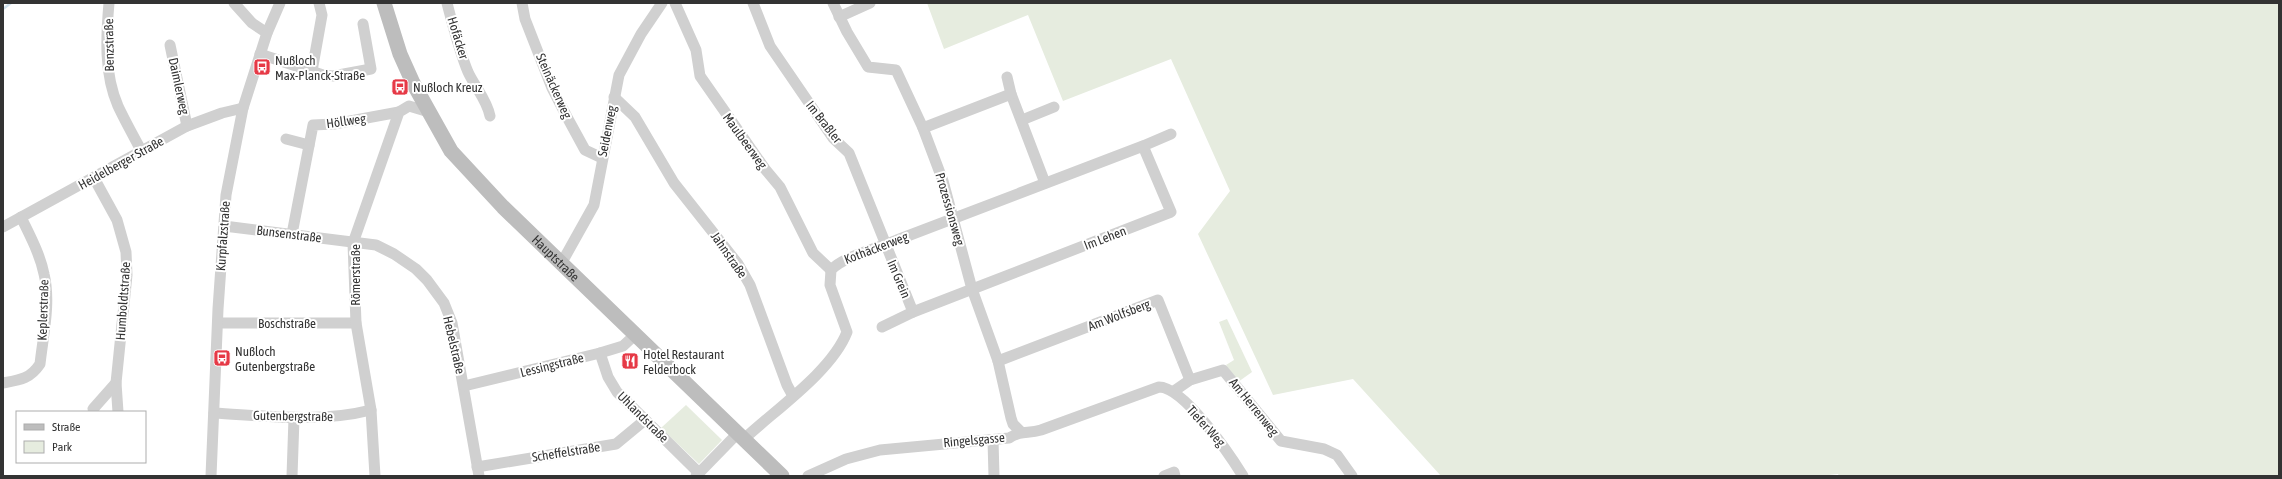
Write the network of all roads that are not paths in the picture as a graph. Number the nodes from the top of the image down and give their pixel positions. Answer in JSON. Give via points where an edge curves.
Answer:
{"nodes":[{"id":1,"x":109,"y":3,"type":"edge"},
{"id":2,"x":234,"y":3,"type":"edge"},
{"id":3,"x":280,"y":3,"type":"edge"},
{"id":4,"x":319,"y":3,"type":"edge"},
{"id":5,"x":384,"y":3,"type":"edge"},
{"id":6,"x":448,"y":3,"type":"edge"},
{"id":7,"x":522,"y":3,"type":"edge"},
{"id":8,"x":662,"y":3,"type":"edge"},
{"id":9,"x":675,"y":3,"type":"edge"},
{"id":10,"x":754,"y":3,"type":"edge"},
{"id":11,"x":832,"y":3,"type":"edge"},
{"id":12,"x":870,"y":3,"type":"edge"},
{"id":13,"x":840,"y":17,"type":"junction"},
{"id":14,"x":363,"y":24,"type":"dead end"},
{"id":15,"x":267,"y":33,"type":"junction"},
{"id":16,"x":170,"y":45,"type":"dead end"},
{"id":17,"x":260,"y":54,"type":"junction"},
{"id":18,"x":312,"y":71,"type":"junction"},
{"id":19,"x":1008,"y":77,"type":"dead end"},
{"id":20,"x":1011,"y":94,"type":"junction"},
{"id":21,"x":614,"y":97,"type":"junction"},
{"id":22,"x":1054,"y":107,"type":"dead end"},
{"id":23,"x":243,"y":108,"type":"junction"},
{"id":24,"x":399,"y":112,"type":"junction"},
{"id":25,"x":429,"y":112,"type":"junction"},
{"id":26,"x":490,"y":116,"type":"dead end"},
{"id":27,"x":1022,"y":120,"type":"junction"},
{"id":28,"x":187,"y":126,"type":"junction"},
{"id":29,"x":923,"y":128,"type":"junction"},
{"id":30,"x":1171,"y":134,"type":"dead end"},
{"id":31,"x":286,"y":139,"type":"dead end"},
{"id":32,"x":309,"y":145,"type":"junction"},
{"id":33,"x":1143,"y":146,"type":"junction"},
{"id":34,"x":142,"y":152,"type":"junction"},
{"id":35,"x":602,"y":158,"type":"junction"},
{"id":36,"x":94,"y":178,"type":"junction"},
{"id":37,"x":1045,"y":183,"type":"junction"},
{"id":38,"x":21,"y":217,"type":"junction"},
{"id":39,"x":952,"y":218,"type":"junction"},
{"id":40,"x":224,"y":226,"type":"junction"},
{"id":41,"x":3,"y":227,"type":"edge"},
{"id":42,"x":292,"y":234,"type":"junction"},
{"id":43,"x":353,"y":243,"type":"junction"},
{"id":44,"x":885,"y":245,"type":"junction"},
{"id":45,"x":561,"y":264,"type":"junction"},
{"id":46,"x":831,"y":270,"type":"junction"},
{"id":47,"x":972,"y":289,"type":"junction"},
{"id":48,"x":913,"y":312,"type":"junction"},
{"id":49,"x":218,"y":323,"type":"junction"},
{"id":50,"x":356,"y":323,"type":"junction"},
{"id":51,"x":882,"y":327,"type":"dead end"},
{"id":52,"x":636,"y":334,"type":"junction"},
{"id":53,"x":600,"y":353,"type":"junction"},
{"id":54,"x":998,"y":361,"type":"junction"},
{"id":55,"x":1190,"y":380,"type":"junction"},
{"id":56,"x":3,"y":383,"type":"edge"},
{"id":57,"x":116,"y":383,"type":"junction"},
{"id":58,"x":464,"y":386,"type":"junction"},
{"id":59,"x":1174,"y":391,"type":"junction"},
{"id":60,"x":793,"y":396,"type":"junction"},
{"id":61,"x":371,"y":410,"type":"junction"},
{"id":62,"x":94,"y":411,"type":"edge"},
{"id":63,"x":118,"y":411,"type":"edge"},
{"id":64,"x":214,"y":413,"type":"junction"},
{"id":65,"x":294,"y":418,"type":"junction"},
{"id":66,"x":645,"y":420,"type":"junction"},
{"id":67,"x":1020,"y":431,"type":"junction"},
{"id":68,"x":741,"y":436,"type":"junction"},
{"id":69,"x":994,"y":440,"type":"junction"},
{"id":70,"x":478,"y":471,"type":"edge"},
{"id":71,"x":698,"y":474,"type":"edge"},
{"id":72,"x":211,"y":476,"type":"edge"},
{"id":73,"x":292,"y":476,"type":"edge"},
{"id":74,"x":375,"y":476,"type":"edge"},
{"id":75,"x":782,"y":476,"type":"edge"},
{"id":76,"x":808,"y":476,"type":"edge"},
{"id":77,"x":994,"y":476,"type":"edge"},
{"id":78,"x":1243,"y":476,"type":"edge"},
{"id":79,"x":1352,"y":476,"type":"edge"}],
"edges":[{"from":1,"to":34,"type":"street","name":"Benzstraße","via":[[106,48],[110,79],[117,105]]},
{"from":2,"to":15,"type":"street","via":[[252,23]]},
{"from":3,"to":15,"type":"street","name":"Kurpfalzstraße"},
{"from":4,"to":18,"type":"street","via":[[322,15]]},
{"from":5,"to":25,"type":"main road","name":"Hauptstraße","via":[[400,54]]},
{"from":6,"to":26,"type":"street","name":"Hofäcker","via":[[459,47]]},
{"from":7,"to":35,"type":"street","name":"Steinäckerweg","via":[[525,19],[546,74],[567,117],[585,150]]},
{"from":8,"to":21,"type":"street","name":"Seidenweg","via":[[641,34],[619,75]]},
{"from":9,"to":46,"type":"street","name":"Maulbeerweg","via":[[696,50],[700,76],[780,187],[813,253]]},
{"from":10,"to":44,"type":"street","name":"Im Braßler","via":[[770,46],[833,138],[850,153]]},
{"from":11,"to":13,"type":"street","name":"Prozessionsweg"},
{"from":12,"to":13,"type":"street"},
{"from":13,"to":29,"type":"street","name":"Prozessionsweg","via":[[868,67],[896,70]]},
{"from":14,"to":18,"type":"street","via":[[371,69],[333,76]]},
{"from":15,"to":17,"type":"street","name":"Kurpfalzstraße"},
{"from":16,"to":28,"type":"street","name":"Daimlerweg"},
{"from":17,"to":18,"type":"street"},
{"from":17,"to":23,"type":"street","name":"Kurpfalzstraße"},
{"from":19,"to":20,"type":"street"},
{"from":20,"to":27,"type":"street"},
{"from":20,"to":29,"type":"street"},
{"from":21,"to":35,"type":"street","name":"Seidenweg"},
{"from":21,"to":60,"type":"street","name":"Jahnstraße","via":[[635,117],[674,183],[738,264],[750,285]]},
{"from":22,"to":27,"type":"street"},
{"from":23,"to":28,"type":"street","name":"Heidelberger Straße"},
{"from":23,"to":40,"type":"street","name":"Kurpfalzstraße","via":[[226,195]]},
{"from":24,"to":25,"type":"street","via":[[409,106]]},
{"from":24,"to":32,"type":"street","name":"Höllweg","via":[[334,124],[313,125]]},
{"from":24,"to":43,"type":"street","name":"Römerstraße"},
{"from":25,"to":45,"type":"main road","name":"Hauptstraße","via":[[451,151],[476,180]]},
{"from":27,"to":37,"type":"street"},
{"from":28,"to":34,"type":"street","name":"Heidelberger Straße"},
{"from":29,"to":39,"type":"street","name":"Prozessionsweg","via":[[943,181]]},
{"from":30,"to":33,"type":"street"},
{"from":31,"to":32,"type":"street"},
{"from":32,"to":42,"type":"street","name":"Höllweg"},
{"from":33,"to":37,"type":"street"},
{"from":33,"to":47,"type":"street","name":"Im Lehen","via":[[1171,212]]},
{"from":34,"to":36,"type":"street","name":"Heidelberger Straße"},
{"from":35,"to":45,"type":"street","name":"Seidenweg","via":[[594,205]]},
{"from":36,"to":38,"type":"street","name":"Heidelberger Straße"},
{"from":36,"to":57,"type":"street","name":"Humboldtstraße","via":[[118,220],[126,252],[127,275]]},
{"from":37,"to":39,"type":"street"},
{"from":38,"to":41,"type":"street","name":"Heidelberger Straße"},
{"from":38,"to":56,"type":"street","name":"Keplerstraße","via":[[35,244],[45,275],[40,364],[34,373],[25,379]]},
{"from":39,"to":44,"type":"street","name":"Kothäckerweg"},
{"from":39,"to":47,"type":"street","name":"Prozessionsweg"},
{"from":40,"to":42,"type":"street","name":"Bunsenstraße"},
{"from":40,"to":49,"type":"street","name":"Kurpfalzstraße"},
{"from":42,"to":43,"type":"street","name":"Bunsenstraße"},
{"from":43,"to":50,"type":"street","name":"Römerstraße"},
{"from":43,"to":58,"type":"street","name":"Hebelstraße","via":[[376,245],[394,254],[416,269],[438,294],[452,323]]},
{"from":44,"to":46,"type":"street","name":"Kothäckerweg","via":[[839,263]]},
{"from":44,"to":48,"type":"street","name":"Im Grein"},
{"from":45,"to":52,"type":"main road","name":"Hauptstraße"},
{"from":46,"to":60,"type":"street","name":"Kothäckerweg","via":[[830,285],[847,332],[839,350]]},
{"from":47,"to":48,"type":"street","name":"Im Grein"},
{"from":47,"to":54,"type":"street","name":"Prozessionsweg"},
{"from":48,"to":51,"type":"street","name":"Im Grein"},
{"from":49,"to":50,"type":"street","name":"Boschstraße"},
{"from":49,"to":64,"type":"street","name":"Kurpfalzstraße"},
{"from":50,"to":61,"type":"street","name":"Römerstraße"},
{"from":52,"to":53,"type":"street","name":"Lessingstraße","via":[[623,346]]},
{"from":52,"to":68,"type":"main road","name":"Hauptstraße"},
{"from":53,"to":58,"type":"street","name":"Lessingstraße"},
{"from":53,"to":66,"type":"street","name":"Uhlandstraße","via":[[608,377],[617,392]]},
{"from":54,"to":55,"type":"street","name":"Am Wolfsberg","via":[[1158,300]]},
{"from":54,"to":67,"type":"street","name":"Prozessionsweg","via":[[1011,418]]},
{"from":55,"to":59,"type":"street","name":"Am Herrenweg"},
{"from":55,"to":79,"type":"street","name":"Am Herrenweg","via":[[1224,370],[1281,441],[1337,454]]},
{"from":57,"to":62,"type":"street"},
{"from":57,"to":63,"type":"street","name":"Humboldtstraße"},
{"from":58,"to":70,"type":"street","name":"Hebelstraße"},
{"from":59,"to":67,"type":"street","name":"Ringelsgasse","via":[[1159,387],[1041,430]]},
{"from":59,"to":78,"type":"street","name":"Tiefer Weg","via":[[1224,445]]},
{"from":60,"to":68,"type":"street"},
{"from":61,"to":65,"type":"street","name":"Gutenbergstraße","via":[[337,418]]},
{"from":61,"to":74,"type":"street","name":"Römerstraße"},
{"from":64,"to":65,"type":"street","name":"Gutenbergstraße"},
{"from":64,"to":72,"type":"street","name":"Kurpfalzstraße"},
{"from":65,"to":73,"type":"street"},
{"from":66,"to":70,"type":"street","name":"Scheffelstraße","via":[[616,444]]},
{"from":66,"to":71,"type":"street","name":"Uhlandstraße"},
{"from":67,"to":69,"type":"street","name":"Ringelsgasse","via":[[1009,438]]},
{"from":68,"to":71,"type":"street"},
{"from":68,"to":75,"type":"main road","name":"Hauptstraße"},
{"from":69,"to":76,"type":"street","name":"Ringelsgasse","via":[[880,450],[846,459]]},
{"from":69,"to":77,"type":"street"}]}
